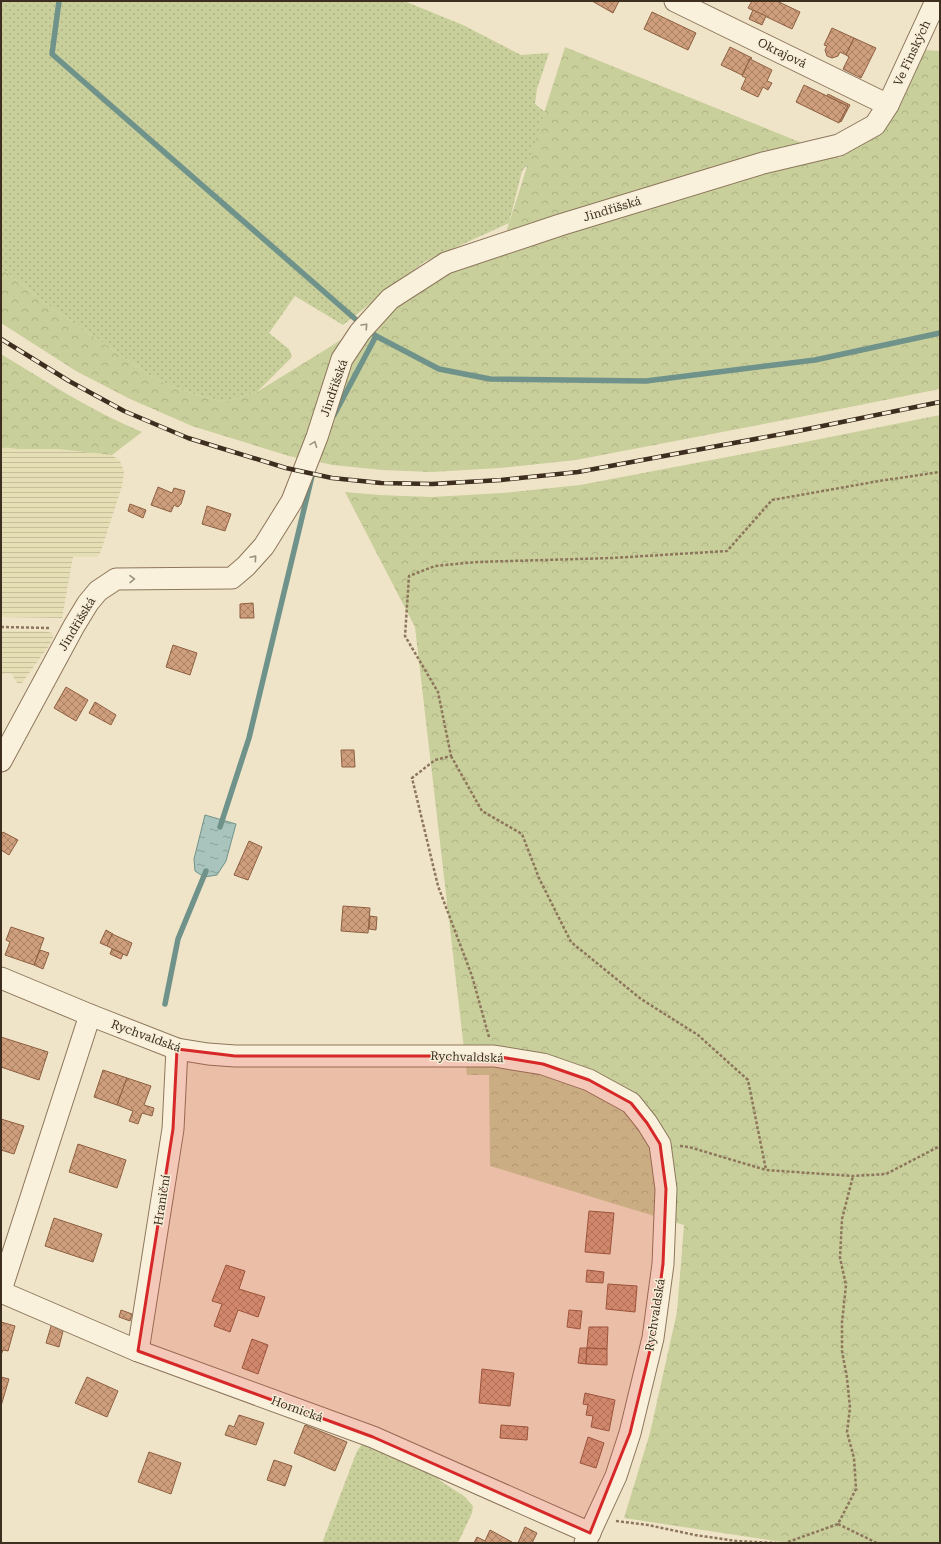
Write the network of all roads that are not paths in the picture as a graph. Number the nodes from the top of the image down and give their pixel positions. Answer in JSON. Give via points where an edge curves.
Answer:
{"nodes":[{"id":1,"x":675,"y":1,"type":"edge"},
{"id":2,"x":933,"y":4,"type":"edge"},
{"id":3,"x":888,"y":105,"type":"junction"},
{"id":4,"x":1,"y":761,"type":"edge"},
{"id":5,"x":1,"y":978,"type":"edge"},
{"id":6,"x":90,"y":1015,"type":"junction"},
{"id":7,"x":177,"y":1049,"type":"junction"},
{"id":8,"x":1,"y":1291,"type":"edge"},
{"id":9,"x":138,"y":1351,"type":"junction"},
{"id":10,"x":588,"y":1538,"type":"edge"}],
"edges":[{"from":1,"to":3,"type":"street","name":"Okrajová"},
{"from":2,"to":3,"type":"street","name":"Ve Finských"},
{"from":4,"to":3,"type":"street","name":"Jindřišská","one_way":true,"via":[[74,626],[98,591],[116,579],[232,578],[264,546],[292,502],[317,437],[342,359],[360,332],[390,299],[446,263],[560,224],[762,163],[839,145],[874,125]]},
{"from":5,"to":6,"type":"street","name":"Rychvaldská"},
{"from":6,"to":7,"type":"street","name":"Rychvaldská"},
{"from":6,"to":8,"type":"street"},
{"from":7,"to":9,"type":"street","name":"Hraniční","via":[[173,1129]]},
{"from":7,"to":10,"type":"street","name":"Rychvaldská","via":[[235,1056],[494,1056],[544,1064],[590,1080],[631,1103],[660,1144],[666,1189],[663,1264],[653,1338],[630,1433],[616,1476]]},
{"from":8,"to":9,"type":"street","name":"Hornická"},
{"from":9,"to":10,"type":"street","name":"Hornická","via":[[373,1437]]}]}
